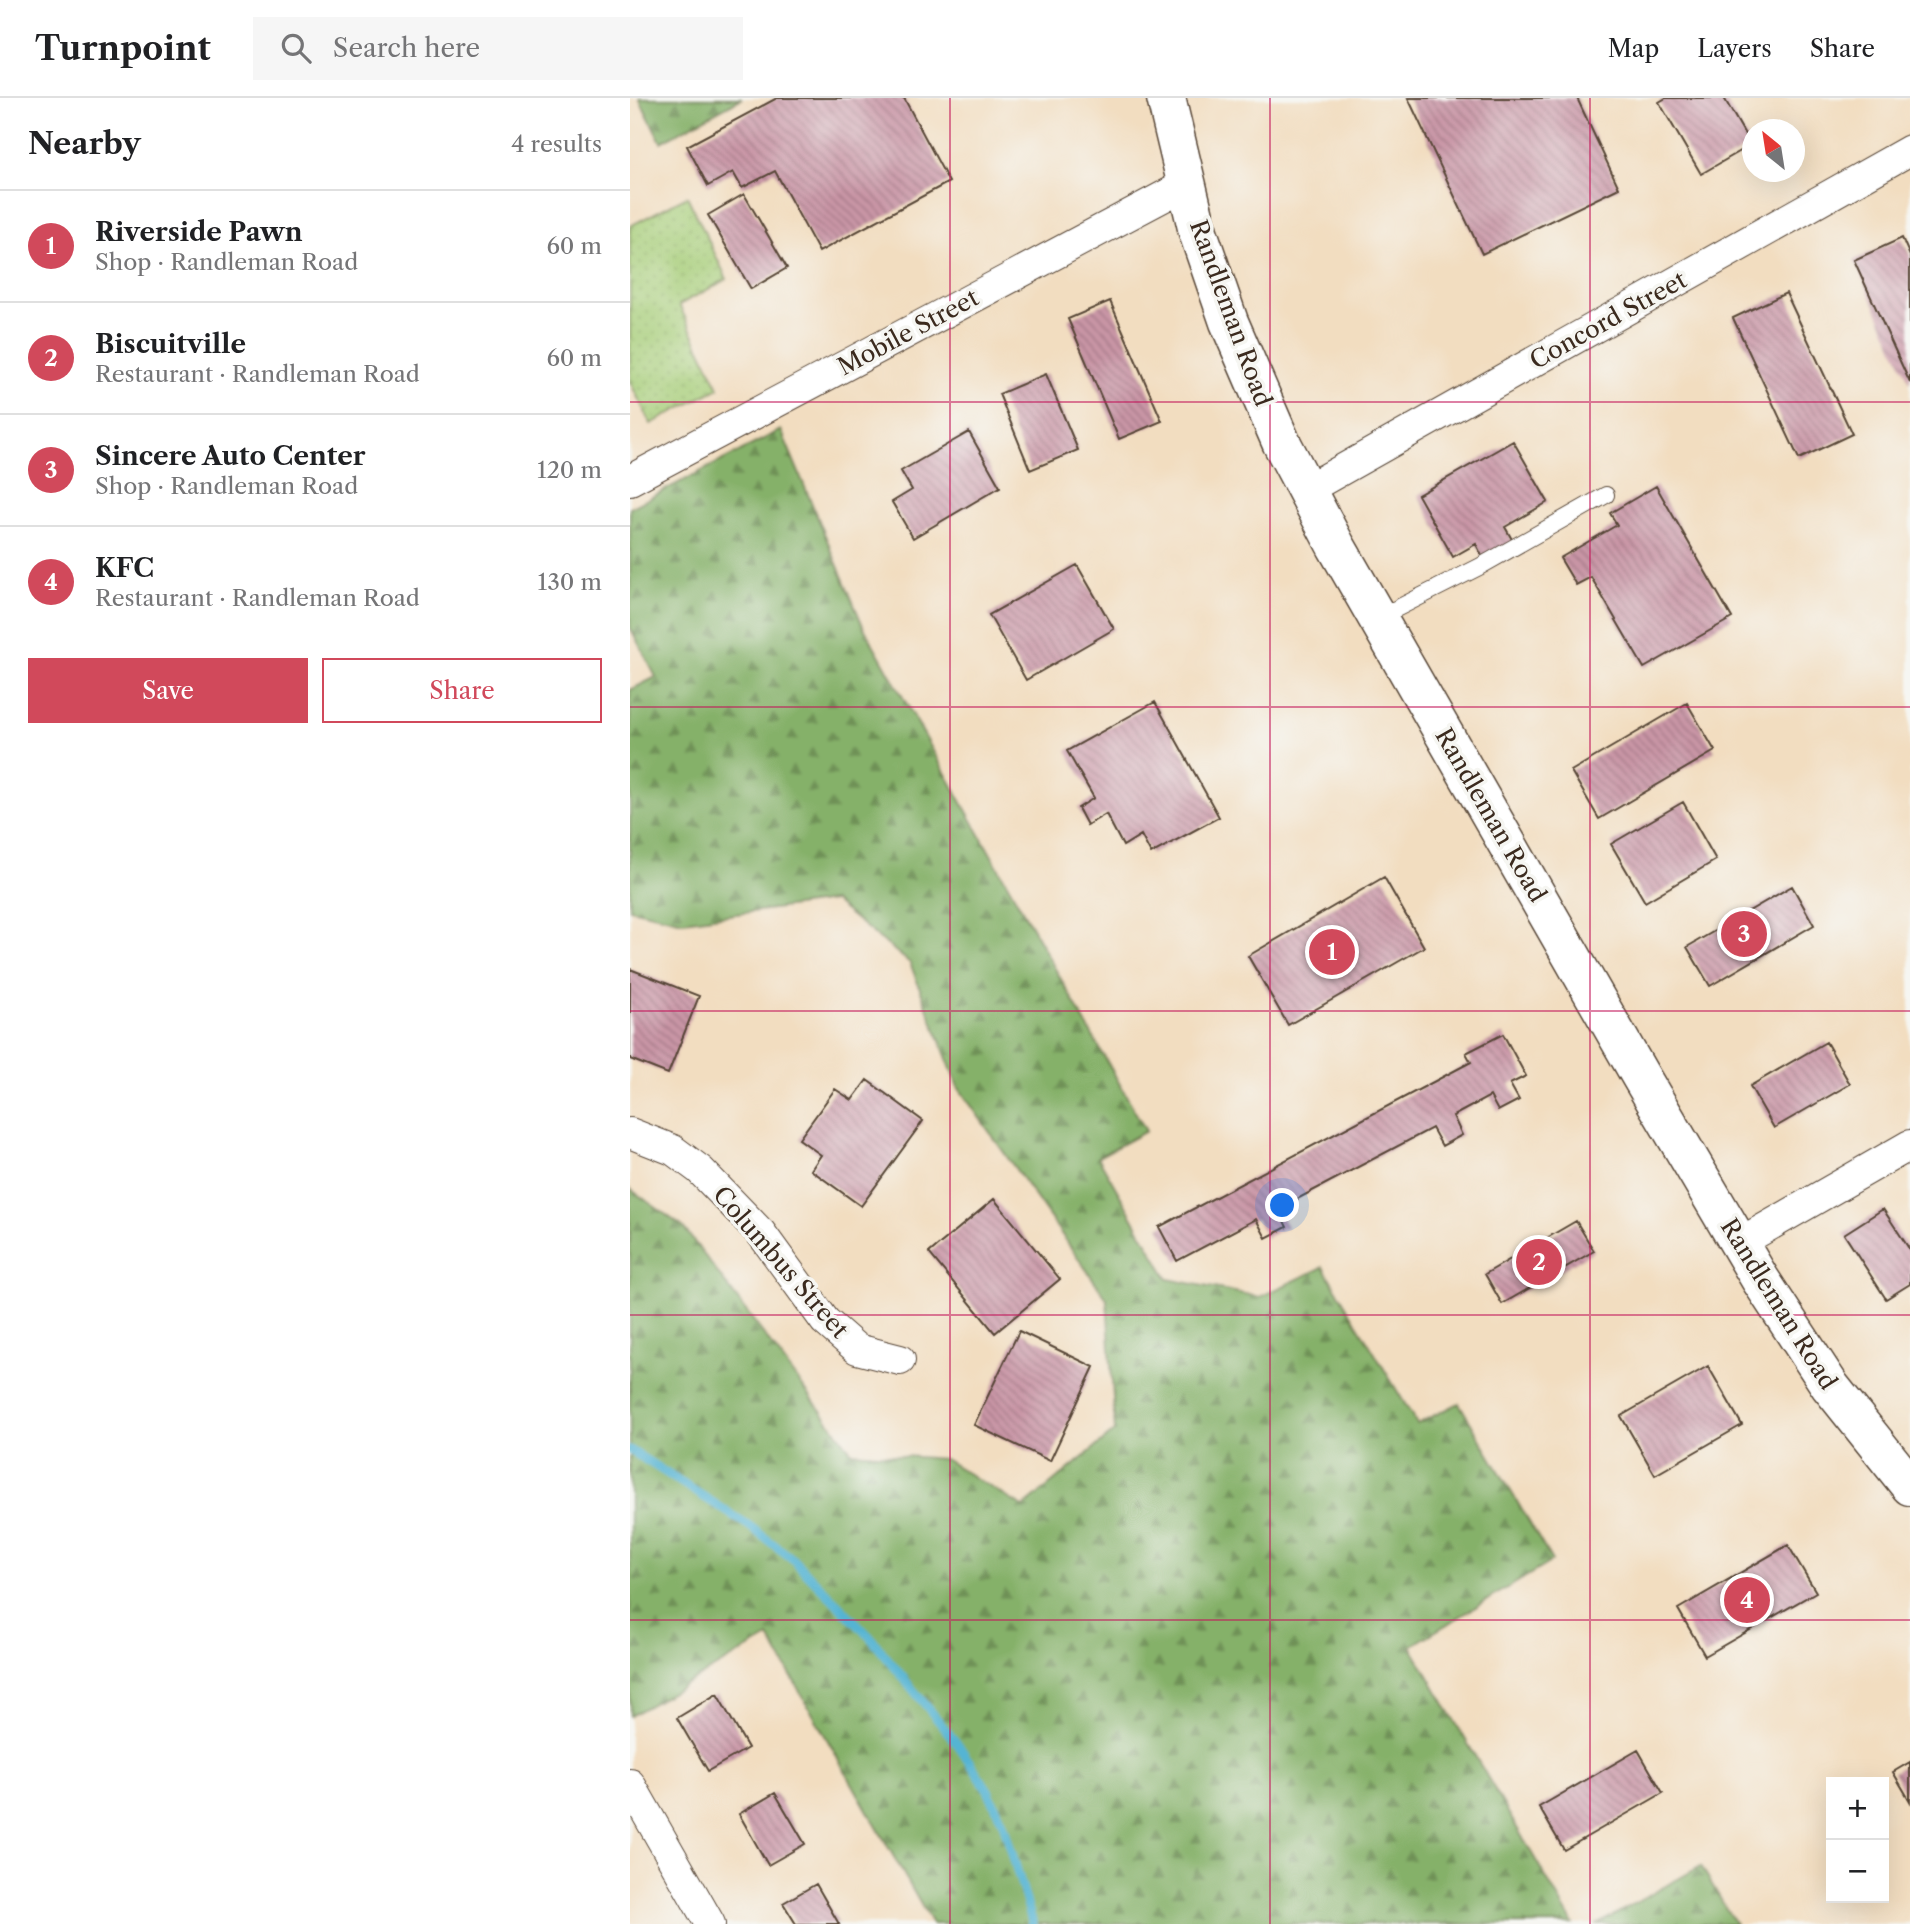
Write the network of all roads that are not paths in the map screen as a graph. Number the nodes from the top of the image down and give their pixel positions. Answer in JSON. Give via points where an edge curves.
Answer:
{"nodes":[{"id":1,"x":1166,"y":98,"type":"edge"},
{"id":2,"x":1910,"y":150,"type":"edge"},
{"id":3,"x":1187,"y":184,"type":"junction"},
{"id":4,"x":630,"y":480,"type":"edge"},
{"id":5,"x":1306,"y":490,"type":"junction"},
{"id":6,"x":1606,"y":495,"type":"dead end"},
{"id":7,"x":1378,"y":618,"type":"junction"},
{"id":8,"x":630,"y":1133,"type":"edge"},
{"id":9,"x":1910,"y":1145,"type":"edge"},
{"id":10,"x":1739,"y":1243,"type":"junction"},
{"id":11,"x":900,"y":1360,"type":"dead end"},
{"id":12,"x":1910,"y":1486,"type":"edge"},
{"id":13,"x":630,"y":1784,"type":"edge"},
{"id":14,"x":710,"y":1924,"type":"edge"}],
"edges":[{"from":1,"to":3,"type":"main road","name":"Randleman Road"},
{"from":2,"to":5,"type":"street","name":"Concord Street"},
{"from":3,"to":4,"type":"street","name":"Mobile Street"},
{"from":3,"to":5,"type":"main road","name":"Randleman Road","via":[[1229,322]]},
{"from":5,"to":7,"type":"main road","name":"Randleman Road"},
{"from":6,"to":7,"type":"lane"},
{"from":7,"to":10,"type":"main road","name":"Randleman Road"},
{"from":8,"to":11,"type":"street","name":"Columbus Street","via":[[673,1150],[700,1170],[761,1233],[825,1321],[857,1349]]},
{"from":9,"to":10,"type":"street"},
{"from":10,"to":12,"type":"main road","name":"Randleman Road","via":[[1830,1386]]},
{"from":13,"to":14,"type":"street"}]}
